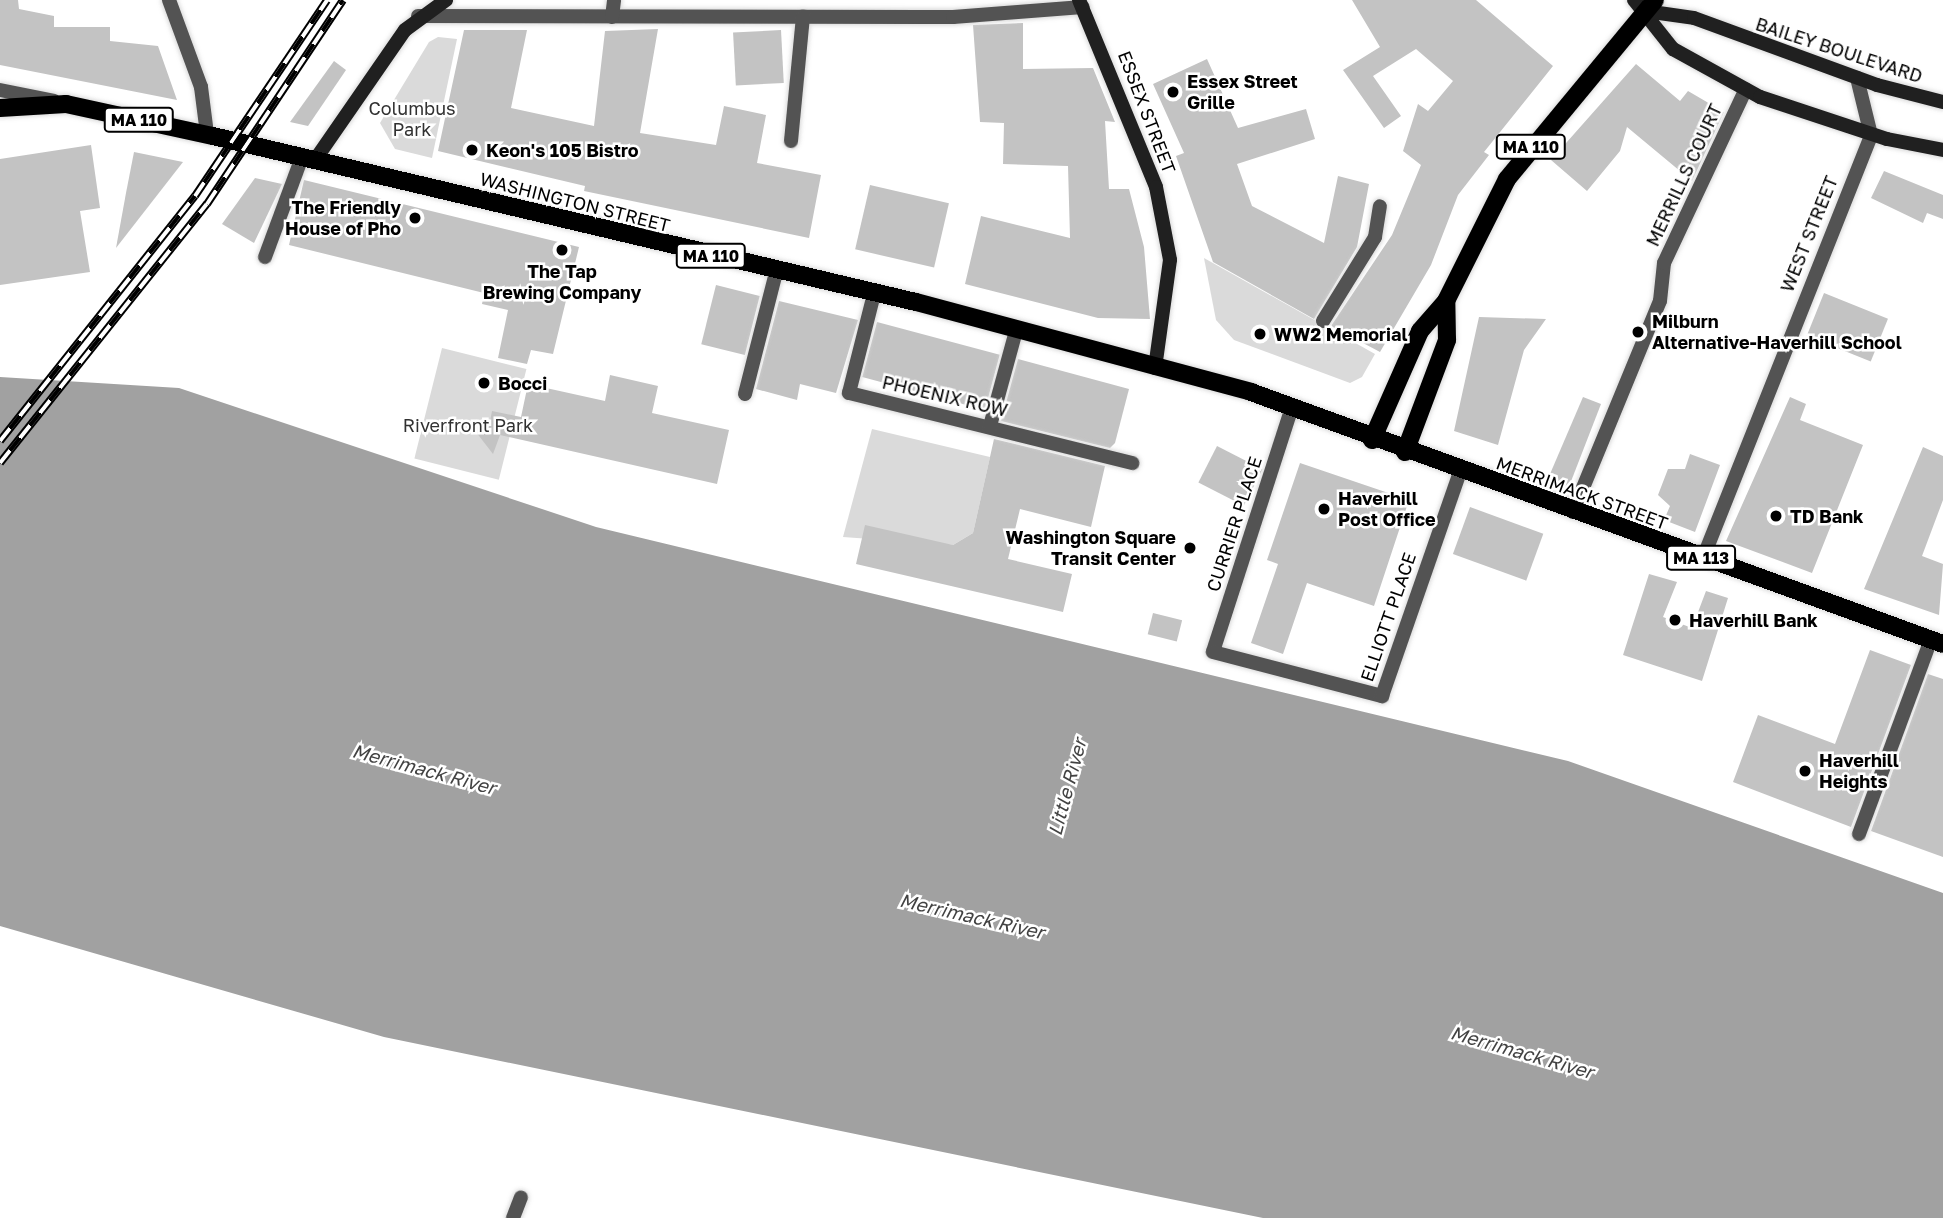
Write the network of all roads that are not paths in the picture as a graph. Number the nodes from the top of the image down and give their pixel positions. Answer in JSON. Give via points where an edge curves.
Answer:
{"nodes":[{"id":1,"x":169,"y":0,"type":"edge"},
{"id":2,"x":446,"y":0,"type":"edge"},
{"id":3,"x":614,"y":0,"type":"edge"},
{"id":4,"x":1081,"y":3,"type":"edge"},
{"id":5,"x":1645,"y":4,"type":"edge"},
{"id":6,"x":417,"y":16,"type":"junction"},
{"id":7,"x":612,"y":17,"type":"junction"},
{"id":8,"x":803,"y":17,"type":"junction"},
{"id":9,"x":1857,"y":78,"type":"junction"},
{"id":10,"x":1745,"y":89,"type":"junction"},
{"id":11,"x":0,"y":90,"type":"edge"},
{"id":12,"x":1943,"y":102,"type":"edge"},
{"id":13,"x":66,"y":104,"type":"junction"},
{"id":14,"x":0,"y":108,"type":"edge"},
{"id":15,"x":207,"y":134,"type":"junction"},
{"id":16,"x":1871,"y":135,"type":"junction"},
{"id":17,"x":791,"y":141,"type":"dead end"},
{"id":18,"x":1943,"y":150,"type":"edge"},
{"id":19,"x":309,"y":158,"type":"junction"},
{"id":20,"x":1380,"y":206,"type":"dead end"},
{"id":21,"x":265,"y":257,"type":"dead end"},
{"id":22,"x":776,"y":272,"type":"junction"},
{"id":23,"x":874,"y":294,"type":"junction"},
{"id":24,"x":1446,"y":302,"type":"junction"},
{"id":25,"x":1323,"y":321,"type":"dead end"},
{"id":26,"x":1016,"y":331,"type":"junction"},
{"id":27,"x":1155,"y":368,"type":"junction"},
{"id":28,"x":745,"y":394,"type":"dead end"},
{"id":29,"x":1292,"y":407,"type":"junction"},
{"id":30,"x":990,"y":426,"type":"junction"},
{"id":31,"x":1372,"y":440,"type":"junction"},
{"id":32,"x":1405,"y":452,"type":"junction"},
{"id":33,"x":1132,"y":463,"type":"dead end"},
{"id":34,"x":1460,"y":472,"type":"junction"},
{"id":35,"x":1573,"y":512,"type":"junction"},
{"id":36,"x":1703,"y":558,"type":"junction"},
{"id":37,"x":1937,"y":642,"type":"edge"},
{"id":38,"x":1382,"y":696,"type":"joint"},
{"id":39,"x":1858,"y":834,"type":"dead end"},
{"id":40,"x":520,"y":1198,"type":"dead end"},
{"id":41,"x":513,"y":1218,"type":"edge"}],
"edges":[{"from":1,"to":15,"type":"street","via":[[201,87]]},
{"from":2,"to":6,"type":"main road"},
{"from":3,"to":7,"type":"street"},
{"from":4,"to":8,"type":"street","via":[[953,17]]},
{"from":4,"to":27,"type":"main road","name":"ESSEX STREET","via":[[1158,199],[1170,260]]},
{"from":5,"to":9,"type":"main road","name":"BAILEY BOULEVARD"},
{"from":5,"to":10,"type":"main road","via":[[1672,49]]},
{"from":5,"to":24,"type":"main road","number":"MA 110","via":[[1507,180]]},
{"from":6,"to":7,"type":"street"},
{"from":6,"to":19,"type":"main road"},
{"from":7,"to":8,"type":"street"},
{"from":8,"to":17,"type":"street"},
{"from":9,"to":12,"type":"main road","name":"BAILEY BOULEVARD"},
{"from":9,"to":16,"type":"street"},
{"from":10,"to":16,"type":"main road"},
{"from":10,"to":35,"type":"street","name":"MERRILLS COURT","via":[[1664,263],[1660,301]]},
{"from":11,"to":13,"type":"street","name":"WASHINGTON STREET"},
{"from":13,"to":14,"type":"main road","name":"WASHINGTON STREET","number":"MA 110"},
{"from":13,"to":15,"type":"main road","name":"WASHINGTON STREET","number":"MA 110"},
{"from":15,"to":19,"type":"main road","name":"WASHINGTON STREET","number":"MA 110"},
{"from":16,"to":18,"type":"main road"},
{"from":16,"to":36,"type":"street","name":"WEST STREET"},
{"from":19,"to":21,"type":"street"},
{"from":19,"to":22,"type":"main road","name":"WASHINGTON STREET","number":"MA 110"},
{"from":20,"to":25,"type":"street","via":[[1375,237]]},
{"from":22,"to":23,"type":"main road","name":"WASHINGTON STREET","number":"MA 110"},
{"from":22,"to":28,"type":"street"},
{"from":23,"to":26,"type":"main road","name":"WASHINGTON STREET","number":"MA 110"},
{"from":23,"to":30,"type":"street","name":"PHOENIX ROW","via":[[849,393]]},
{"from":24,"to":31,"type":"main road","number":"MA 110","via":[[1420,331]]},
{"from":24,"to":32,"type":"main road","number":"MA 110","via":[[1447,340]]},
{"from":26,"to":27,"type":"main road","name":"WASHINGTON STREET","number":"MA 110"},
{"from":26,"to":30,"type":"street"},
{"from":27,"to":29,"type":"main road","number":"MA 110"},
{"from":29,"to":31,"type":"main road","number":"MA 110"},
{"from":29,"to":38,"type":"street","name":"CURRIER PLACE","via":[[1213,652]]},
{"from":30,"to":33,"type":"street","name":"PHOENIX ROW"},
{"from":31,"to":32,"type":"main road","number":"MA 110"},
{"from":32,"to":34,"type":"main road","name":"MERRIMACK STREET","number":"MA 113"},
{"from":34,"to":35,"type":"main road","name":"MERRIMACK STREET","number":"MA 113"},
{"from":34,"to":38,"type":"street","name":"ELLIOTT PLACE"},
{"from":35,"to":36,"type":"main road","name":"MERRIMACK STREET","number":"MA 113"},
{"from":36,"to":37,"type":"main road","name":"MERRIMACK STREET","number":"MA 113"},
{"from":37,"to":39,"type":"street"},
{"from":40,"to":41,"type":"street"}]}
